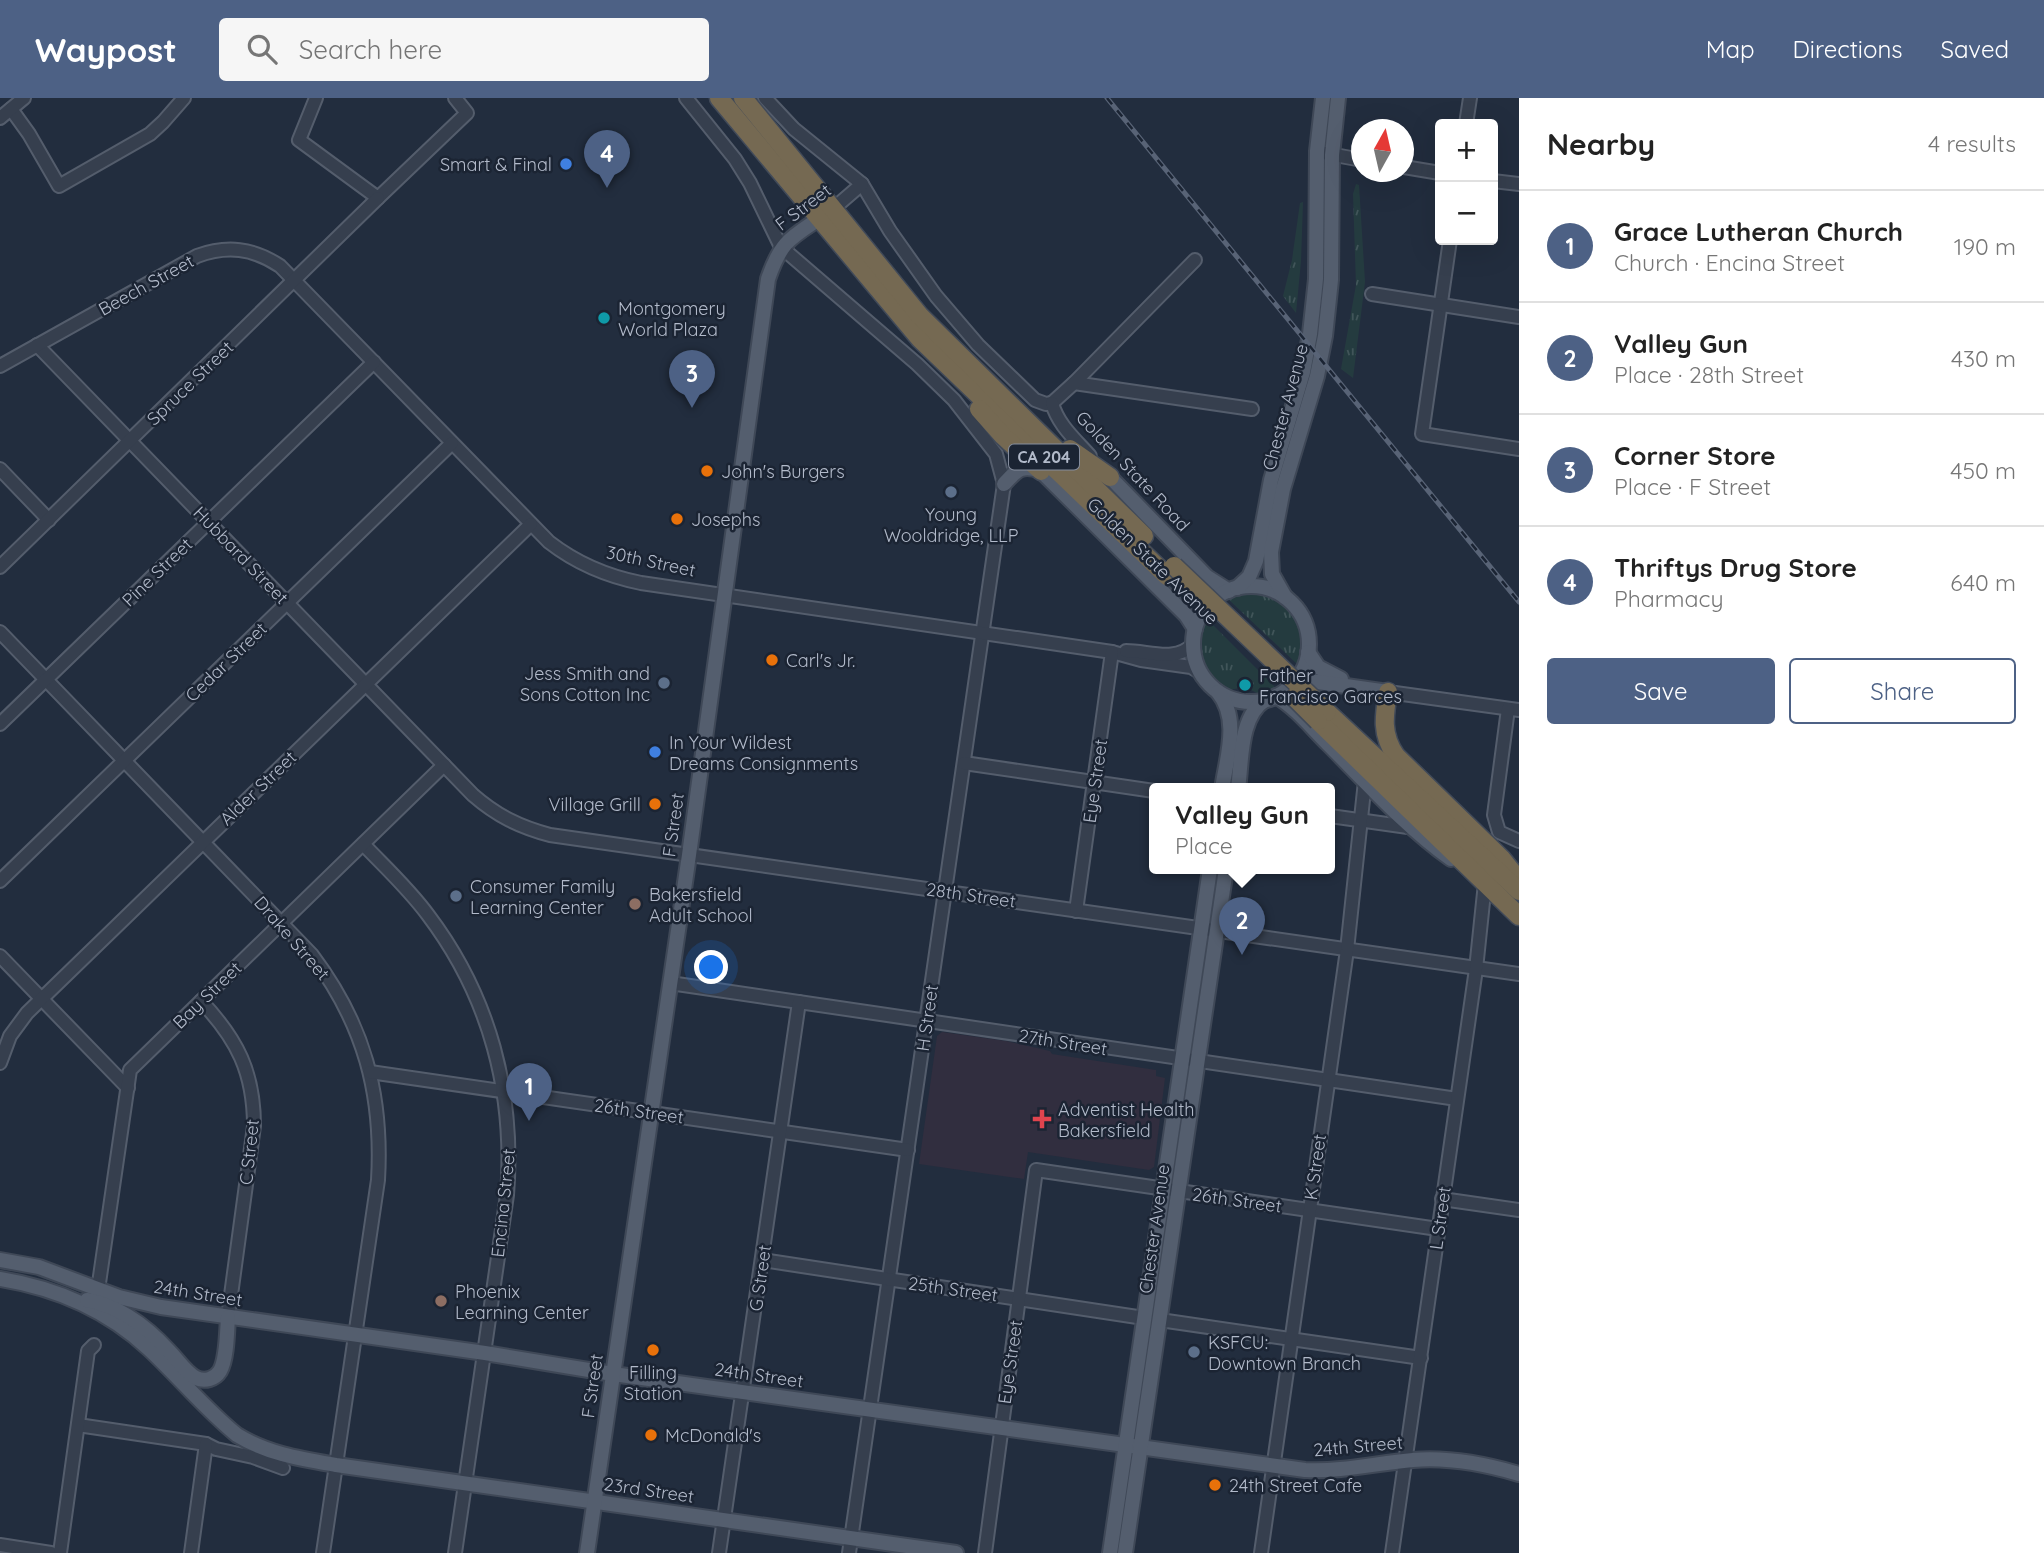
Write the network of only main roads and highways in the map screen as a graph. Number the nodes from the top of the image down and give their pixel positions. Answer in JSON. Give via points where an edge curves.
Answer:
{"nodes":[{"id":1,"x":719,"y":98,"type":"edge"},
{"id":2,"x":743,"y":98,"type":"edge"},
{"id":3,"x":1323,"y":98,"type":"edge"},
{"id":4,"x":1338,"y":98,"type":"edge"},
{"id":5,"x":826,"y":214,"type":"junction"},
{"id":6,"x":920,"y":340,"type":"junction"},
{"id":7,"x":992,"y":386,"type":"junction"},
{"id":8,"x":1041,"y":471,"type":"junction"},
{"id":9,"x":1110,"y":477,"type":"joint"},
{"id":10,"x":1004,"y":484,"type":"road end"},
{"id":11,"x":1171,"y":571,"type":"junction"},
{"id":12,"x":1233,"y":589,"type":"junction"},
{"id":13,"x":1285,"y":597,"type":"junction"},
{"id":14,"x":1195,"y":629,"type":"junction"},
{"id":15,"x":1308,"y":652,"type":"junction"},
{"id":16,"x":1297,"y":679,"type":"junction"},
{"id":17,"x":1362,"y":687,"type":"junction"},
{"id":18,"x":1217,"y":690,"type":"junction"},
{"id":19,"x":1388,"y":692,"type":"joint"},
{"id":20,"x":1271,"y":698,"type":"junction"},
{"id":21,"x":1323,"y":716,"type":"junction"},
{"id":22,"x":1223,"y":783,"type":"edge"},
{"id":23,"x":1239,"y":783,"type":"edge"},
{"id":24,"x":1209,"y":874,"type":"edge"},
{"id":25,"x":1225,"y":874,"type":"edge"},
{"id":26,"x":1519,"y":881,"type":"edge"},
{"id":27,"x":1485,"y":883,"type":"junction"},
{"id":28,"x":1519,"y":891,"type":"edge"},
{"id":29,"x":1519,"y":916,"type":"edge"},
{"id":30,"x":0,"y":1260,"type":"edge"},
{"id":31,"x":0,"y":1279,"type":"edge"},
{"id":32,"x":65,"y":1296,"type":"junction"},
{"id":33,"x":229,"y":1317,"type":"junction"},
{"id":34,"x":1144,"y":1318,"type":"junction"},
{"id":35,"x":1152,"y":1371,"type":"junction"},
{"id":36,"x":613,"y":1374,"type":"junction"},
{"id":37,"x":1125,"y":1446,"type":"junction"},
{"id":38,"x":1141,"y":1448,"type":"junction"},
{"id":39,"x":1519,"y":1474,"type":"edge"},
{"id":40,"x":595,"y":1502,"type":"junction"},
{"id":41,"x":851,"y":1546,"type":"edge"},
{"id":42,"x":587,"y":1553,"type":"edge"},
{"id":43,"x":956,"y":1553,"type":"edge"},
{"id":44,"x":1110,"y":1553,"type":"edge"},
{"id":45,"x":1125,"y":1553,"type":"edge"}],
"edges":[{"from":1,"to":5,"type":"highway","name":"Golden State Avenue","number":"CA 204"},
{"from":2,"to":5,"type":"highway","name":"Golden State Avenue","number":"CA 204"},
{"from":3,"to":12,"type":"main road","name":"Chester Avenue","via":[[1310,334],[1271,480],[1256,561],[1249,577]]},
{"from":4,"to":13,"type":"main road","name":"Chester Avenue","via":[[1325,337],[1283,489],[1271,552],[1272,574]]},
{"from":5,"to":6,"type":"highway","name":"Golden State Avenue","number":"CA 204"},
{"from":5,"to":7,"type":"highway","name":"Golden State Avenue","number":"CA 204"},
{"from":5,"to":36,"type":"main road","name":"F Street","via":[[788,239],[768,279]]},
{"from":6,"to":8,"type":"highway","via":[[1003,436]]},
{"from":6,"to":11,"type":"highway","name":"Golden State Avenue","number":"CA 204"},
{"from":7,"to":9,"type":"highway"},
{"from":7,"to":11,"type":"highway","name":"Golden State Avenue","number":"CA 204"},
{"from":8,"to":10,"type":"main road","via":[[1022,468]]},
{"from":8,"to":14,"type":"main road"},
{"from":9,"to":12,"type":"main road","name":"Golden State Road","via":[[1207,577]]},
{"from":11,"to":21,"type":"highway","name":"Golden State Avenue","number":"CA 204","bridge":true},
{"from":12,"to":13,"type":"main road","via":[[1262,587]]},
{"from":12,"to":14,"type":"main road","via":[[1211,602]]},
{"from":13,"to":15,"type":"main road","via":[[1303,619]]},
{"from":14,"to":18,"type":"main road","via":[[1195,659]]},
{"from":15,"to":16,"type":"main road"},
{"from":15,"to":17,"type":"main road","via":[[1318,667]]},
{"from":16,"to":17,"type":"main road"},
{"from":16,"to":20,"type":"main road"},
{"from":17,"to":19,"type":"main road"},
{"from":18,"to":20,"type":"main road","via":[[1245,701]]},
{"from":18,"to":22,"type":"main road","via":[[1231,720]]},
{"from":19,"to":26,"type":"highway","via":[[1384,728],[1390,748]]},
{"from":20,"to":23,"type":"main road","via":[[1249,717]]},
{"from":20,"to":27,"type":"main road","via":[[1297,711],[1434,847]]},
{"from":21,"to":27,"type":"highway","name":"Golden State Avenue","number":"CA 204"},
{"from":21,"to":28,"type":"highway","name":"Golden State Avenue","number":"CA 204"},
{"from":24,"to":34,"type":"main road","name":"Chester Avenue"},
{"from":25,"to":35,"type":"main road","name":"Chester Avenue"},
{"from":27,"to":29,"type":"highway","name":"Golden State Avenue","number":"CA 204"},
{"from":30,"to":33,"type":"main road","name":"24th Street","via":[[39,1267],[136,1303]]},
{"from":31,"to":32,"type":"main road"},
{"from":32,"to":33,"type":"main road","via":[[117,1310],[156,1337],[200,1379],[210,1379],[221,1370]]},
{"from":32,"to":40,"type":"main road","name":"23rd Street","via":[[96,1310],[135,1337],[251,1444],[336,1465]]},
{"from":33,"to":36,"type":"main road","name":"24th Street"},
{"from":34,"to":35,"type":"main road","via":[[1147,1362]]},
{"from":34,"to":37,"type":"main road","name":"Chester Avenue"},
{"from":35,"to":38,"type":"main road","name":"Chester Avenue"},
{"from":36,"to":37,"type":"main road","name":"24th Street"},
{"from":36,"to":40,"type":"main road","name":"F Street"},
{"from":37,"to":38,"type":"main road","name":"24th Street"},
{"from":37,"to":44,"type":"main road","name":"Chester Avenue"},
{"from":38,"to":39,"type":"main road","name":"24th Street","via":[[1326,1471],[1406,1461],[1469,1463]]},
{"from":38,"to":45,"type":"main road","name":"Chester Avenue"},
{"from":40,"to":41,"type":"main road","name":"23rd Street","via":[[724,1520]]},
{"from":40,"to":42,"type":"main road","name":"F Street"},
{"from":41,"to":43,"type":"main road","name":"23rd Street"}]}
